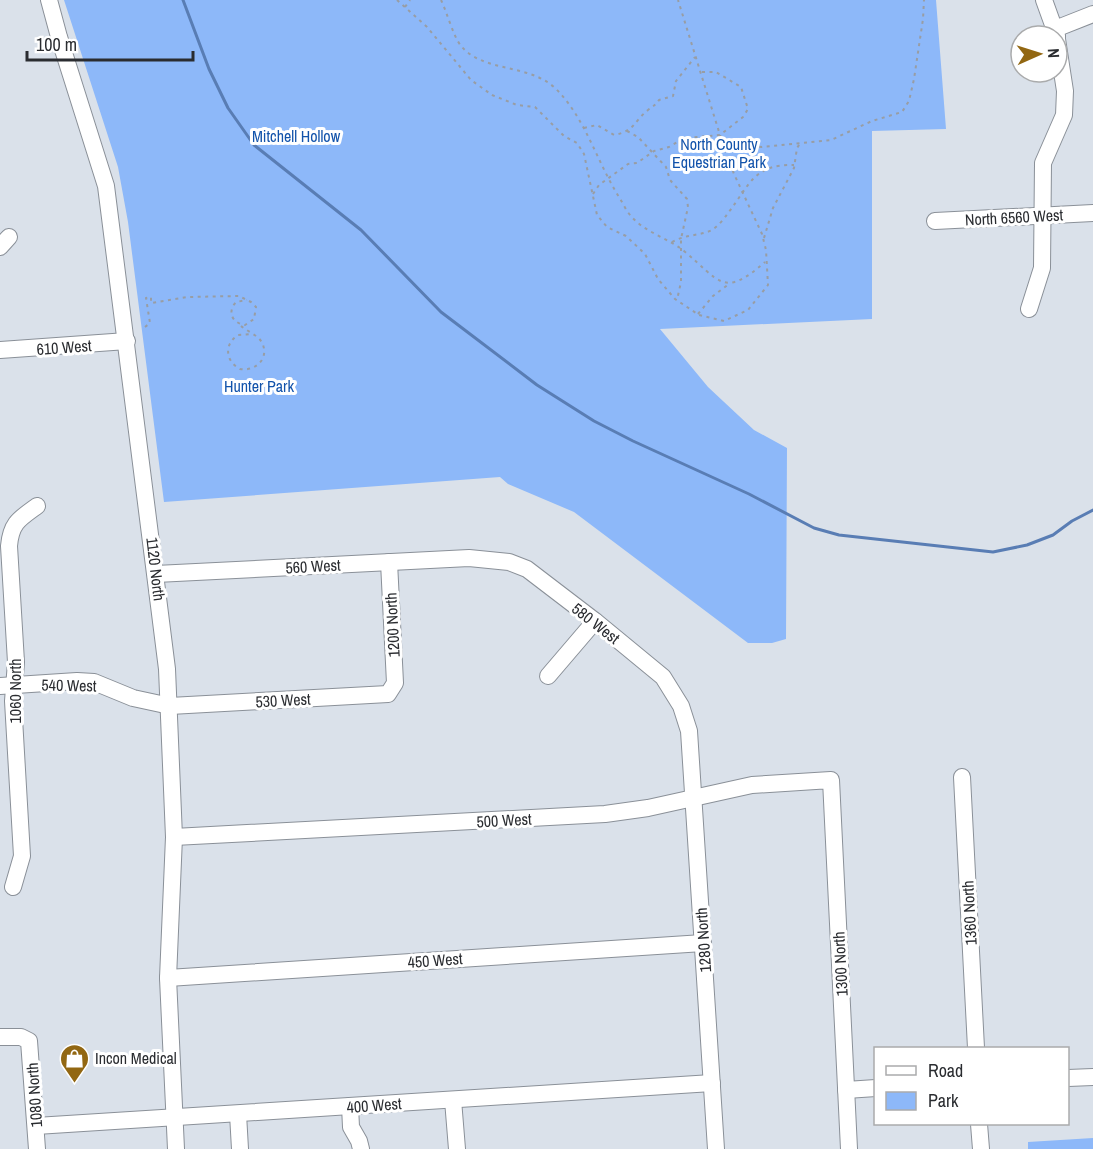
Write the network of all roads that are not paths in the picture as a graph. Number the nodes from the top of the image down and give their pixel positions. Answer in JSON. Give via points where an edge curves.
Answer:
{"nodes":[{"id":1,"x":49,"y":0,"type":"edge"},
{"id":2,"x":1044,"y":0,"type":"edge"},
{"id":3,"x":1093,"y":14,"type":"edge"},
{"id":4,"x":1052,"y":24,"type":"edge"},
{"id":5,"x":1069,"y":28,"type":"edge"},
{"id":6,"x":1064,"y":84,"type":"edge"},
{"id":7,"x":1093,"y":213,"type":"edge"},
{"id":8,"x":1042,"y":216,"type":"junction"},
{"id":9,"x":934,"y":221,"type":"dead end"},
{"id":10,"x":1029,"y":309,"type":"dead end"},
{"id":11,"x":127,"y":341,"type":"junction"},
{"id":12,"x":0,"y":350,"type":"edge"},
{"id":13,"x":36,"y":506,"type":"dead end"},
{"id":14,"x":470,"y":558,"type":"joint"},
{"id":15,"x":388,"y":562,"type":"junction"},
{"id":16,"x":156,"y":574,"type":"junction"},
{"id":17,"x":595,"y":621,"type":"junction"},
{"id":18,"x":548,"y":676,"type":"dead end"},
{"id":19,"x":7,"y":686,"type":"edge"},
{"id":20,"x":393,"y":689,"type":"joint"},
{"id":21,"x":170,"y":706,"type":"junction"},
{"id":22,"x":689,"y":731,"type":"joint"},
{"id":23,"x":962,"y":777,"type":"dead end"},
{"id":24,"x":831,"y":780,"type":"joint"},
{"id":25,"x":694,"y":798,"type":"junction"},
{"id":26,"x":174,"y":837,"type":"junction"},
{"id":27,"x":13,"y":886,"type":"dead end"},
{"id":28,"x":703,"y":943,"type":"junction"},
{"id":29,"x":168,"y":978,"type":"junction"},
{"id":30,"x":0,"y":1037,"type":"edge"},
{"id":31,"x":976,"y":1047,"type":"edge"},
{"id":32,"x":1093,"y":1077,"type":"edge"},
{"id":33,"x":1069,"y":1078,"type":"edge"},
{"id":34,"x":712,"y":1083,"type":"junction"},
{"id":35,"x":874,"y":1088,"type":"edge"},
{"id":36,"x":846,"y":1090,"type":"junction"},
{"id":37,"x":453,"y":1100,"type":"junction"},
{"id":38,"x":350,"y":1106,"type":"junction"},
{"id":39,"x":238,"y":1114,"type":"junction"},
{"id":40,"x":174,"y":1118,"type":"junction"},
{"id":41,"x":979,"y":1125,"type":"edge"},
{"id":42,"x":36,"y":1126,"type":"junction"},
{"id":43,"x":37,"y":1149,"type":"edge"},
{"id":44,"x":176,"y":1149,"type":"edge"},
{"id":45,"x":240,"y":1149,"type":"edge"},
{"id":46,"x":361,"y":1149,"type":"edge"},
{"id":47,"x":457,"y":1149,"type":"edge"},
{"id":48,"x":716,"y":1149,"type":"edge"},
{"id":49,"x":849,"y":1149,"type":"edge"},
{"id":50,"x":981,"y":1149,"type":"edge"}],
"edges":[{"from":1,"to":11,"type":"street","name":"1120 North","via":[[106,186]]},
{"from":2,"to":4,"type":"street"},
{"from":3,"to":5,"type":"street"},
{"from":6,"to":8,"type":"street","via":[[1064,116],[1043,163]]},
{"from":7,"to":8,"type":"street","name":"North 6560 West"},
{"from":8,"to":9,"type":"street","name":"North 6560 West"},
{"from":8,"to":10,"type":"street","via":[[1042,268]]},
{"from":11,"to":12,"type":"street","name":"610 West"},
{"from":11,"to":16,"type":"street","name":"1120 North"},
{"from":13,"to":19,"type":"street","name":"1060 North","via":[[16,521],[10,532],[16,662]]},
{"from":14,"to":15,"type":"street","name":"560 West"},
{"from":14,"to":17,"type":"street","name":"580 West","via":[[509,562],[527,569]]},
{"from":15,"to":16,"type":"street","name":"560 West"},
{"from":15,"to":20,"type":"street","name":"1200 North"},
{"from":16,"to":21,"type":"street","name":"1120 North"},
{"from":17,"to":18,"type":"street"},
{"from":17,"to":22,"type":"street","name":"580 West","via":[[663,677],[681,706]]},
{"from":19,"to":21,"type":"street","name":"540 West","via":[[94,682],[133,698]]},
{"from":19,"to":27,"type":"street","name":"1060 North","via":[[13,701],[22,856]]},
{"from":20,"to":21,"type":"street","name":"530 West","via":[[388,694]]},
{"from":21,"to":26,"type":"street","name":"1120 North"},
{"from":22,"to":25,"type":"street","name":"1280 North"},
{"from":23,"to":31,"type":"street","name":"1360 North"},
{"from":24,"to":25,"type":"street","name":"500 West","via":[[752,785]]},
{"from":24,"to":36,"type":"street","name":"1300 North"},
{"from":25,"to":26,"type":"street","name":"500 West","via":[[605,814]]},
{"from":25,"to":28,"type":"street","name":"1280 North"},
{"from":26,"to":29,"type":"street","name":"1120 North"},
{"from":28,"to":29,"type":"street","name":"450 West"},
{"from":28,"to":34,"type":"street","name":"1280 North"},
{"from":29,"to":40,"type":"street","name":"1120 North"},
{"from":30,"to":42,"type":"street","name":"1080 North","via":[[29,1041]]},
{"from":32,"to":33,"type":"street"},
{"from":34,"to":37,"type":"street","name":"400 West"},
{"from":34,"to":48,"type":"street","name":"1280 North"},
{"from":35,"to":36,"type":"street"},
{"from":36,"to":49,"type":"street","name":"1300 North"},
{"from":37,"to":38,"type":"street","name":"400 West"},
{"from":37,"to":47,"type":"street"},
{"from":38,"to":39,"type":"street","name":"400 West"},
{"from":38,"to":46,"type":"street","via":[[351,1127]]},
{"from":39,"to":40,"type":"street","name":"400 West"},
{"from":39,"to":45,"type":"street"},
{"from":40,"to":42,"type":"street","name":"400 West"},
{"from":40,"to":44,"type":"street","name":"1120 North"},
{"from":41,"to":50,"type":"street"},
{"from":42,"to":43,"type":"street","name":"1080 North"}]}
